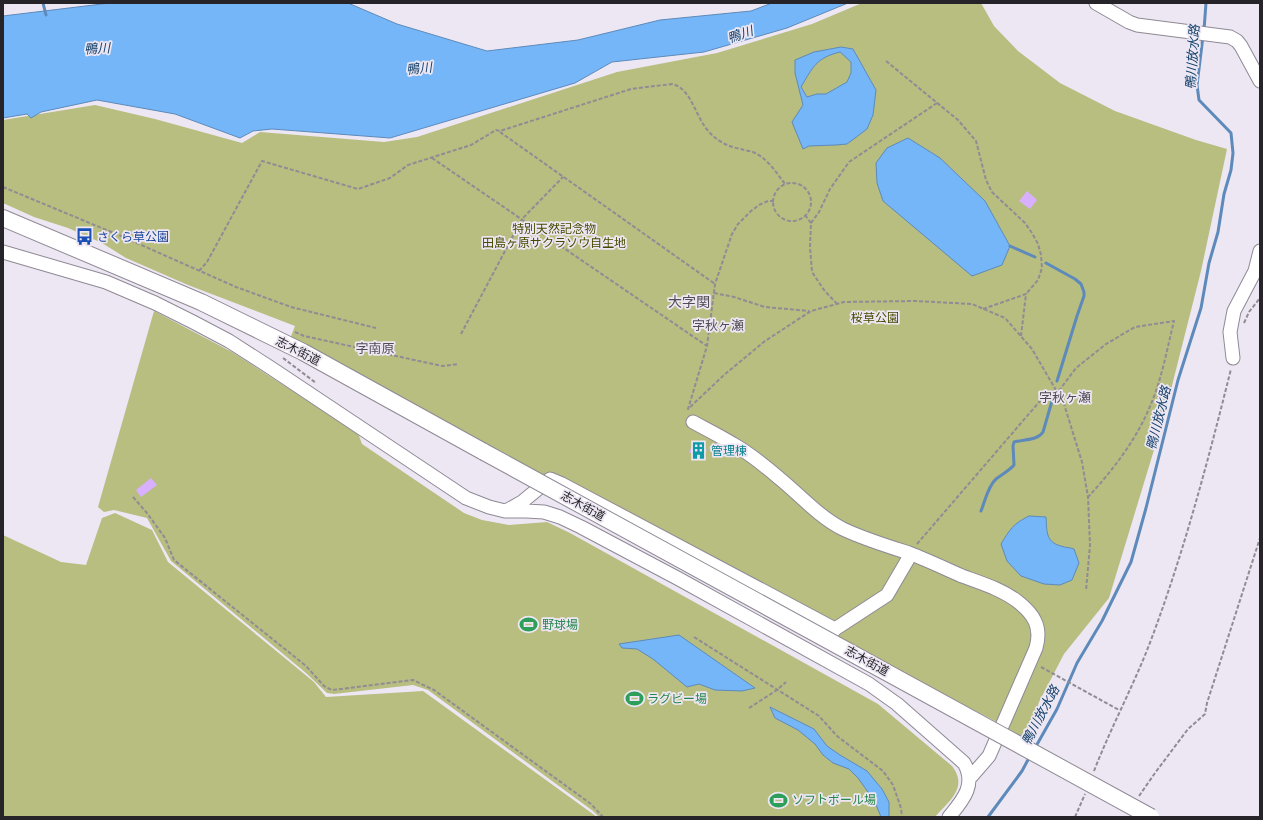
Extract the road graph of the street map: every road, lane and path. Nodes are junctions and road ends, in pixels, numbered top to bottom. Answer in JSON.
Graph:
{"nodes":[{"id":1,"x":1096,"y":3,"type":"edge"},
{"id":2,"x":886,"y":61,"type":"dead end"},
{"id":3,"x":1260,"y":81,"type":"edge"},
{"id":4,"x":938,"y":103,"type":"junction"},
{"id":5,"x":500,"y":131,"type":"junction"},
{"id":6,"x":431,"y":158,"type":"junction"},
{"id":7,"x":563,"y":177,"type":"junction"},
{"id":8,"x":785,"y":184,"type":"junction"},
{"id":9,"x":3,"y":188,"type":"edge"},
{"id":10,"x":774,"y":201,"type":"junction"},
{"id":11,"x":805,"y":215,"type":"junction"},
{"id":12,"x":3,"y":218,"type":"edge"},
{"id":13,"x":522,"y":219,"type":"junction"},
{"id":14,"x":811,"y":223,"type":"junction"},
{"id":15,"x":1260,"y":251,"type":"edge"},
{"id":16,"x":3,"y":252,"type":"edge"},
{"id":17,"x":199,"y":271,"type":"junction"},
{"id":18,"x":715,"y":284,"type":"junction"},
{"id":19,"x":714,"y":293,"type":"junction"},
{"id":20,"x":1026,"y":294,"type":"junction"},
{"id":21,"x":1260,"y":298,"type":"edge"},
{"id":22,"x":837,"y":304,"type":"junction"},
{"id":23,"x":982,"y":309,"type":"junction"},
{"id":24,"x":810,"y":311,"type":"junction"},
{"id":25,"x":1243,"y":326,"type":"dead end"},
{"id":26,"x":376,"y":328,"type":"dead end"},
{"id":27,"x":290,"y":330,"type":"dead end"},
{"id":28,"x":461,"y":334,"type":"dead end"},
{"id":29,"x":1021,"y":336,"type":"junction"},
{"id":30,"x":707,"y":346,"type":"junction"},
{"id":31,"x":1233,"y":358,"type":"joint"},
{"id":32,"x":458,"y":364,"type":"dead end"},
{"id":33,"x":1058,"y":392,"type":"junction"},
{"id":34,"x":693,"y":422,"type":"dead end"},
{"id":35,"x":133,"y":497,"type":"dead end"},
{"id":36,"x":1088,"y":497,"type":"junction"},
{"id":37,"x":505,"y":511,"type":"junction"},
{"id":38,"x":1260,"y":538,"type":"edge"},
{"id":39,"x":911,"y":554,"type":"junction"},
{"id":40,"x":1086,"y":591,"type":"dead end"},
{"id":41,"x":835,"y":629,"type":"junction"},
{"id":42,"x":694,"y":636,"type":"dead end"},
{"id":43,"x":818,"y":655,"type":"junction"},
{"id":44,"x":1031,"y":662,"type":"junction"},
{"id":45,"x":786,"y":682,"type":"dead end"},
{"id":46,"x":777,"y":690,"type":"junction"},
{"id":47,"x":749,"y":708,"type":"dead end"},
{"id":48,"x":1120,"y":710,"type":"junction"},
{"id":49,"x":1092,"y":776,"type":"dead end"},
{"id":50,"x":970,"y":779,"type":"junction"},
{"id":51,"x":1086,"y":790,"type":"dead end"},
{"id":52,"x":1138,"y":798,"type":"dead end"},
{"id":53,"x":603,"y":817,"type":"edge"},
{"id":54,"x":902,"y":817,"type":"edge"},
{"id":55,"x":948,"y":817,"type":"edge"},
{"id":56,"x":1075,"y":817,"type":"edge"},
{"id":57,"x":1151,"y":817,"type":"edge"}],
"edges":[{"from":1,"to":3,"type":"street"},
{"from":2,"to":4,"type":"path"},
{"from":4,"to":14,"type":"path"},
{"from":4,"to":20,"type":"path"},
{"from":5,"to":6,"type":"path"},
{"from":5,"to":7,"type":"path"},
{"from":5,"to":8,"type":"path"},
{"from":6,"to":13,"type":"path"},
{"from":6,"to":17,"type":"path"},
{"from":7,"to":13,"type":"path"},
{"from":7,"to":18,"type":"path"},
{"from":8,"to":10,"type":"path"},
{"from":8,"to":11,"type":"path"},
{"from":9,"to":17,"type":"path"},
{"from":10,"to":11,"type":"path"},
{"from":10,"to":18,"type":"path"},
{"from":11,"to":14,"type":"path"},
{"from":12,"to":57,"type":"main road","name":"志木街道","bridge":true},
{"from":13,"to":28,"type":"path"},
{"from":13,"to":30,"type":"path"},
{"from":14,"to":22,"type":"path"},
{"from":15,"to":31,"type":"street"},
{"from":16,"to":37,"type":"street"},
{"from":17,"to":26,"type":"path"},
{"from":18,"to":19,"type":"path"},
{"from":19,"to":24,"type":"path"},
{"from":19,"to":30,"type":"path"},
{"from":20,"to":23,"type":"path"},
{"from":20,"to":29,"type":"path"},
{"from":21,"to":25,"type":"path"},
{"from":22,"to":23,"type":"path"},
{"from":22,"to":24,"type":"path"},
{"from":23,"to":29,"type":"path"},
{"from":24,"to":30,"type":"path"},
{"from":27,"to":32,"type":"path"},
{"from":29,"to":33,"type":"path"},
{"from":31,"to":48,"type":"path"},
{"from":33,"to":36,"type":"path"},
{"from":33,"to":36,"type":"path"},
{"from":33,"to":39,"type":"path"},
{"from":34,"to":39,"type":"street"},
{"from":35,"to":53,"type":"path"},
{"from":36,"to":40,"type":"path"},
{"from":37,"to":41,"type":"street"},
{"from":37,"to":43,"type":"street"},
{"from":38,"to":52,"type":"path"},
{"from":39,"to":41,"type":"street"},
{"from":39,"to":44,"type":"street"},
{"from":41,"to":43,"type":"street"},
{"from":42,"to":46,"type":"path"},
{"from":43,"to":50,"type":"street"},
{"from":44,"to":48,"type":"path"},
{"from":44,"to":50,"type":"street"},
{"from":45,"to":46,"type":"path"},
{"from":46,"to":47,"type":"path"},
{"from":46,"to":54,"type":"path"},
{"from":48,"to":49,"type":"path"},
{"from":50,"to":55,"type":"street"},
{"from":51,"to":56,"type":"path"}]}
